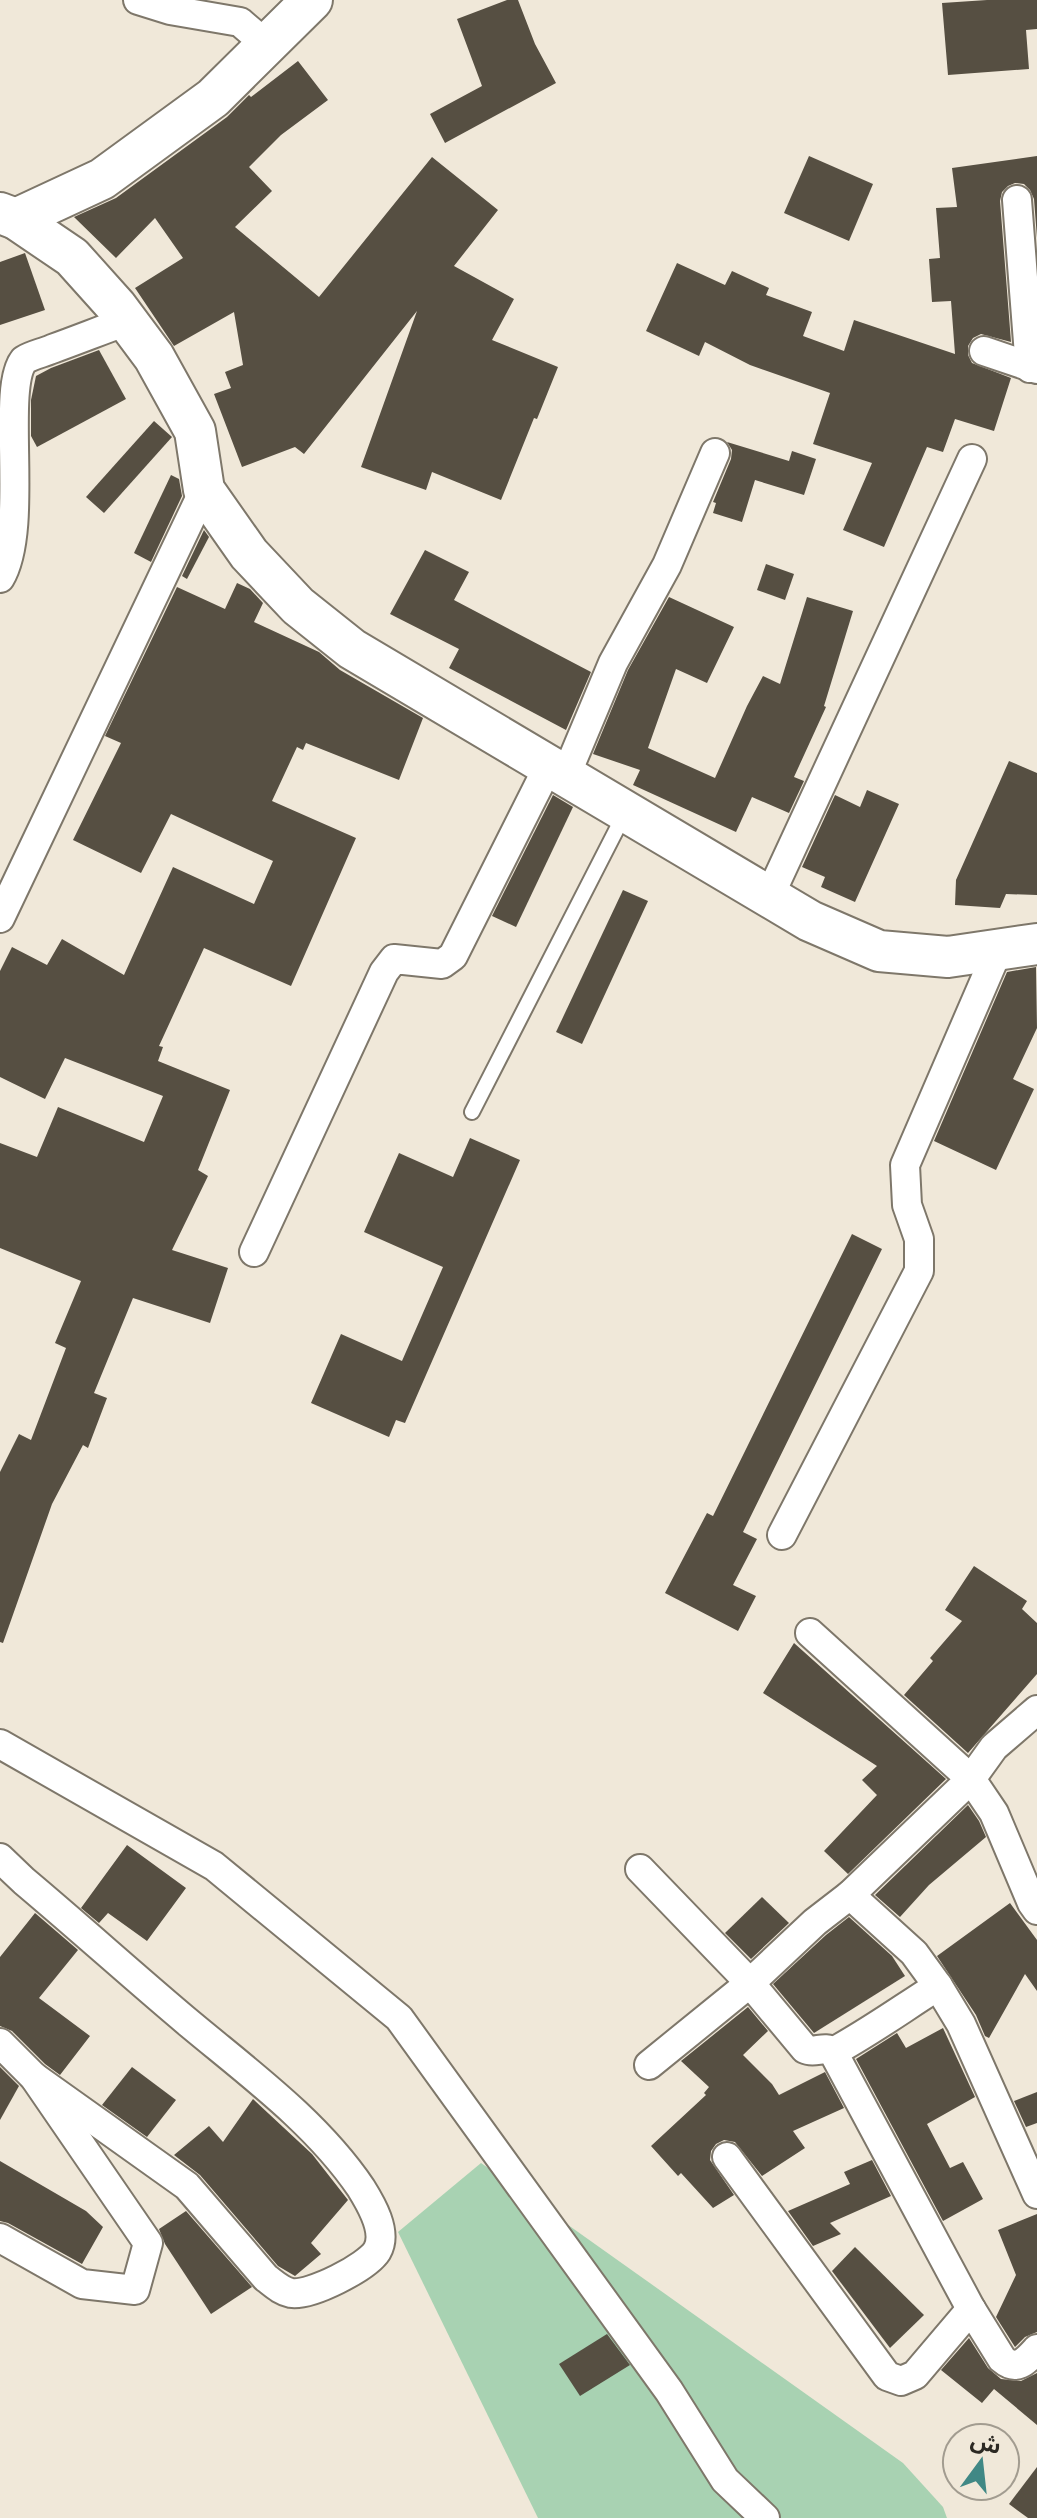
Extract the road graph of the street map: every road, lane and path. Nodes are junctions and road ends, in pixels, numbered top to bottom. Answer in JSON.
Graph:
{"nodes":[{"id":1,"x":138,"y":0,"type":"edge"},
{"id":2,"x":312,"y":0,"type":"edge"},
{"id":3,"x":268,"y":46,"type":"junction"},
{"id":4,"x":1017,"y":200,"type":"dead end"},
{"id":5,"x":8,"y":216,"type":"edge"},
{"id":6,"x":127,"y":321,"type":"junction"},
{"id":7,"x":984,"y":351,"type":"dead end"},
{"id":8,"x":1034,"y":369,"type":"edge"},
{"id":9,"x":715,"y":453,"type":"dead end"},
{"id":10,"x":972,"y":459,"type":"dead end"},
{"id":11,"x":204,"y":490,"type":"junction"},
{"id":12,"x":0,"y":578,"type":"edge"},
{"id":13,"x":558,"y":770,"type":"junction"},
{"id":14,"x":626,"y":811,"type":"junction"},
{"id":15,"x":769,"y":897,"type":"junction"},
{"id":16,"x":0,"y":918,"type":"edge"},
{"id":17,"x":1037,"y":944,"type":"edge"},
{"id":18,"x":998,"y":950,"type":"junction"},
{"id":19,"x":472,"y":1112,"type":"dead end"},
{"id":20,"x":254,"y":1252,"type":"dead end"},
{"id":21,"x":782,"y":1535,"type":"dead end"},
{"id":22,"x":810,"y":1633,"type":"dead end"},
{"id":23,"x":1035,"y":1715,"type":"edge"},
{"id":24,"x":0,"y":1744,"type":"edge"},
{"id":25,"x":971,"y":1779,"type":"junction"},
{"id":26,"x":0,"y":1858,"type":"edge"},
{"id":27,"x":640,"y":1869,"type":"dead end"},
{"id":28,"x":850,"y":1895,"type":"junction"},
{"id":29,"x":1037,"y":1910,"type":"edge"},
{"id":30,"x":750,"y":1983,"type":"junction"},
{"id":31,"x":938,"y":1986,"type":"junction"},
{"id":32,"x":0,"y":2043,"type":"edge"},
{"id":33,"x":833,"y":2052,"type":"junction"},
{"id":34,"x":649,"y":2065,"type":"dead end"},
{"id":35,"x":34,"y":2077,"type":"junction"},
{"id":36,"x":727,"y":2157,"type":"dead end"},
{"id":37,"x":1037,"y":2194,"type":"edge"},
{"id":38,"x":0,"y":2238,"type":"edge"},
{"id":39,"x":971,"y":2309,"type":"junction"},
{"id":40,"x":1037,"y":2349,"type":"edge"},
{"id":41,"x":765,"y":2518,"type":"edge"}],
"edges":[{"from":1,"to":3,"type":"street"},
{"from":2,"to":3,"type":"street"},
{"from":3,"to":5,"type":"street"},
{"from":4,"to":8,"type":"street"},
{"from":5,"to":6,"type":"street"},
{"from":6,"to":11,"type":"street"},
{"from":6,"to":12,"type":"street"},
{"from":7,"to":8,"type":"street"},
{"from":9,"to":13,"type":"street"},
{"from":10,"to":15,"type":"street"},
{"from":11,"to":13,"type":"street"},
{"from":11,"to":16,"type":"street"},
{"from":13,"to":14,"type":"street"},
{"from":13,"to":20,"type":"street"},
{"from":14,"to":15,"type":"street"},
{"from":14,"to":19,"type":"lane"},
{"from":15,"to":18,"type":"street"},
{"from":17,"to":18,"type":"street"},
{"from":18,"to":21,"type":"street"},
{"from":22,"to":25,"type":"street"},
{"from":23,"to":25,"type":"street"},
{"from":24,"to":41,"type":"street"},
{"from":25,"to":28,"type":"street"},
{"from":25,"to":29,"type":"street"},
{"from":26,"to":35,"type":"street"},
{"from":27,"to":30,"type":"street"},
{"from":28,"to":30,"type":"street"},
{"from":28,"to":31,"type":"street"},
{"from":30,"to":33,"type":"street"},
{"from":30,"to":34,"type":"street"},
{"from":31,"to":33,"type":"street"},
{"from":31,"to":37,"type":"street"},
{"from":32,"to":35,"type":"street"},
{"from":33,"to":39,"type":"street"},
{"from":35,"to":38,"type":"street"},
{"from":36,"to":39,"type":"street"},
{"from":39,"to":40,"type":"street"}]}
